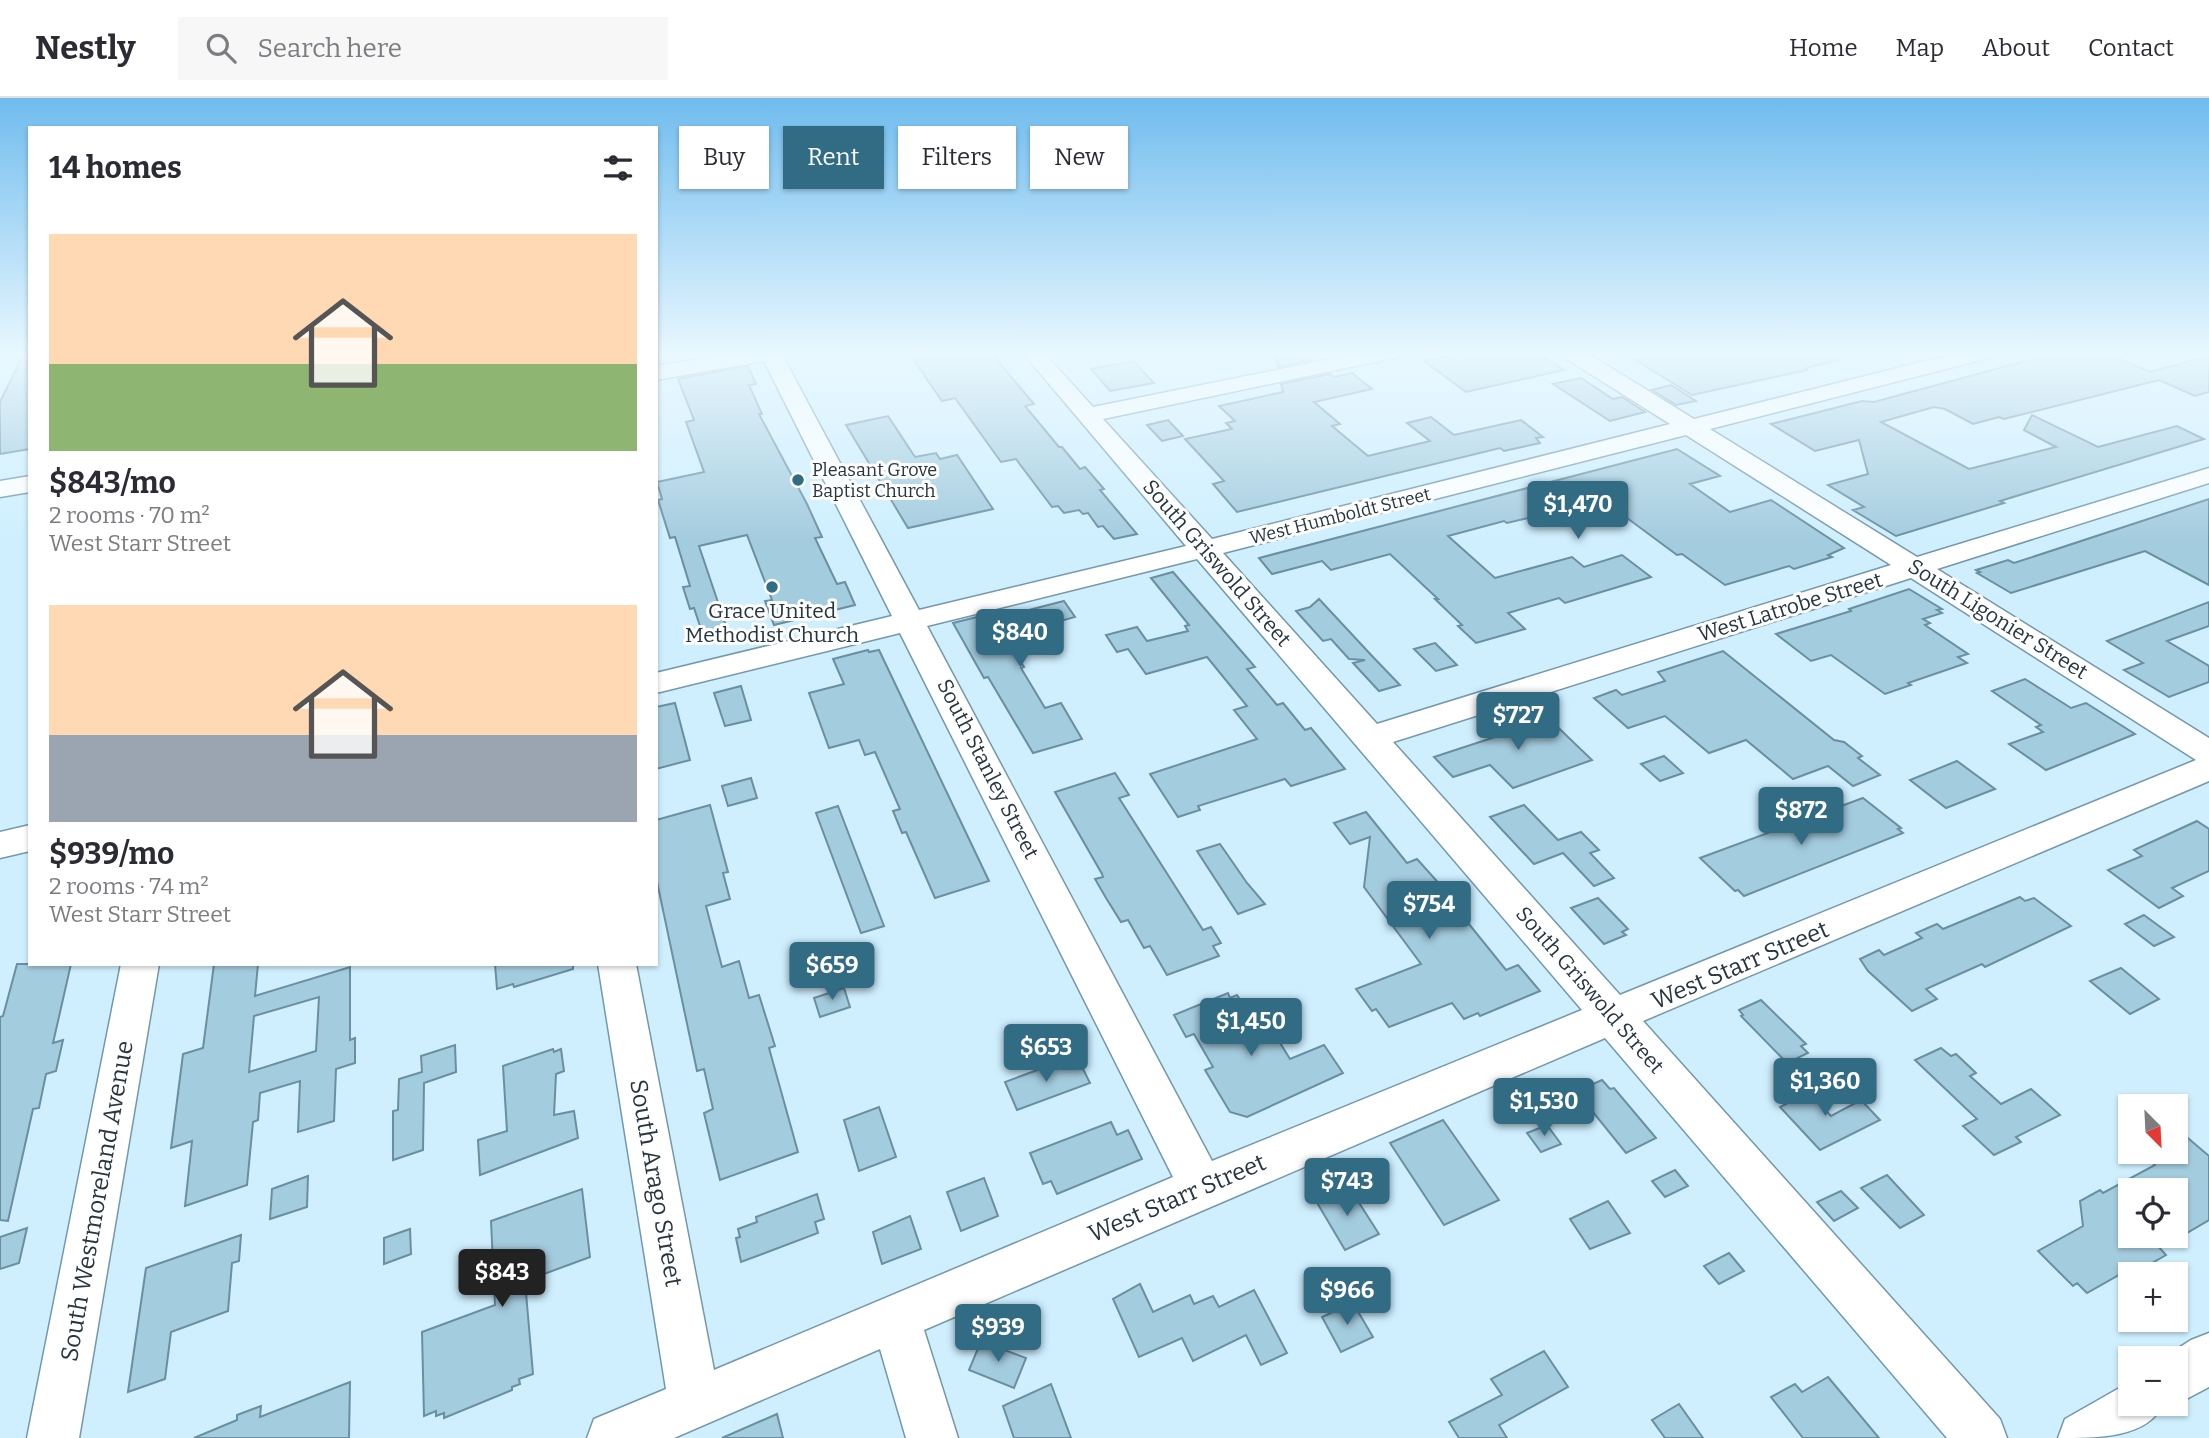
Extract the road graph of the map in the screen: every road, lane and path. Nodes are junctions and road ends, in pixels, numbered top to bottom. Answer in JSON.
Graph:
{"nodes":[{"id":1,"x":1088,"y":415,"type":"edge"},
{"id":2,"x":804,"y":416,"type":"edge"},
{"id":3,"x":1671,"y":416,"type":"edge"},
{"id":4,"x":1738,"y":416,"type":"edge"},
{"id":5,"x":1690,"y":428,"type":"junction"},
{"id":6,"x":2209,"y":475,"type":"edge"},
{"id":7,"x":28,"y":484,"type":"edge"},
{"id":8,"x":0,"y":489,"type":"edge"},
{"id":9,"x":1206,"y":549,"type":"junction"},
{"id":10,"x":1916,"y":567,"type":"junction"},
{"id":11,"x":911,"y":621,"type":"junction"},
{"id":12,"x":658,"y":683,"type":"edge"},
{"id":13,"x":1370,"y":738,"type":"junction"},
{"id":14,"x":2209,"y":753,"type":"edge"},
{"id":15,"x":2209,"y":768,"type":"edge"},
{"id":16,"x":28,"y":838,"type":"edge"},
{"id":17,"x":0,"y":845,"type":"edge"},
{"id":18,"x":140,"y":966,"type":"edge"},
{"id":19,"x":617,"y":966,"type":"edge"},
{"id":20,"x":1614,"y":1018,"type":"junction"},
{"id":21,"x":1202,"y":1187,"type":"junction"},
{"id":22,"x":895,"y":1317,"type":"junction"},
{"id":23,"x":2209,"y":1358,"type":"edge"},
{"id":24,"x":2188,"y":1372,"type":"edge"},
{"id":25,"x":694,"y":1402,"type":"junction"},
{"id":26,"x":2119,"y":1416,"type":"edge"},
{"id":27,"x":53,"y":1438,"type":"edge"},
{"id":28,"x":613,"y":1438,"type":"edge"},
{"id":29,"x":932,"y":1438,"type":"edge"},
{"id":30,"x":1981,"y":1438,"type":"edge"},
{"id":31,"x":2084,"y":1438,"type":"edge"}],
"edges":[{"from":1,"to":9,"type":"street","name":"South Griswold Street"},
{"from":2,"to":11,"type":"street","name":"South Stanley Street"},
{"from":3,"to":5,"type":"street","name":"South Ligonier Street"},
{"from":4,"to":5,"type":"street","name":"West Humboldt Street"},
{"from":5,"to":9,"type":"street","name":"West Humboldt Street"},
{"from":5,"to":10,"type":"street","name":"South Ligonier Street"},
{"from":6,"to":10,"type":"street","name":"West Latrobe Street"},
{"from":7,"to":8,"type":"street"},
{"from":9,"to":11,"type":"street","name":"West Humboldt Street"},
{"from":9,"to":13,"type":"street","name":"South Griswold Street"},
{"from":10,"to":13,"type":"street","name":"West Latrobe Street"},
{"from":10,"to":14,"type":"street","name":"South Ligonier Street"},
{"from":11,"to":12,"type":"street","name":"West Humboldt Street"},
{"from":11,"to":21,"type":"street","name":"South Stanley Street"},
{"from":13,"to":20,"type":"street","name":"South Griswold Street"},
{"from":15,"to":20,"type":"street","name":"West Starr Street"},
{"from":16,"to":17,"type":"street"},
{"from":18,"to":27,"type":"street","name":"South Westmoreland Avenue"},
{"from":19,"to":25,"type":"street","name":"South Arago Street"},
{"from":20,"to":21,"type":"street","name":"West Starr Street"},
{"from":20,"to":30,"type":"street","name":"South Griswold Street"},
{"from":21,"to":22,"type":"street","name":"West Starr Street"},
{"from":22,"to":25,"type":"street","name":"West Starr Street"},
{"from":22,"to":29,"type":"street"},
{"from":23,"to":24,"type":"street"},
{"from":25,"to":28,"type":"street","name":"West Starr Street"},
{"from":26,"to":31,"type":"street"}]}
